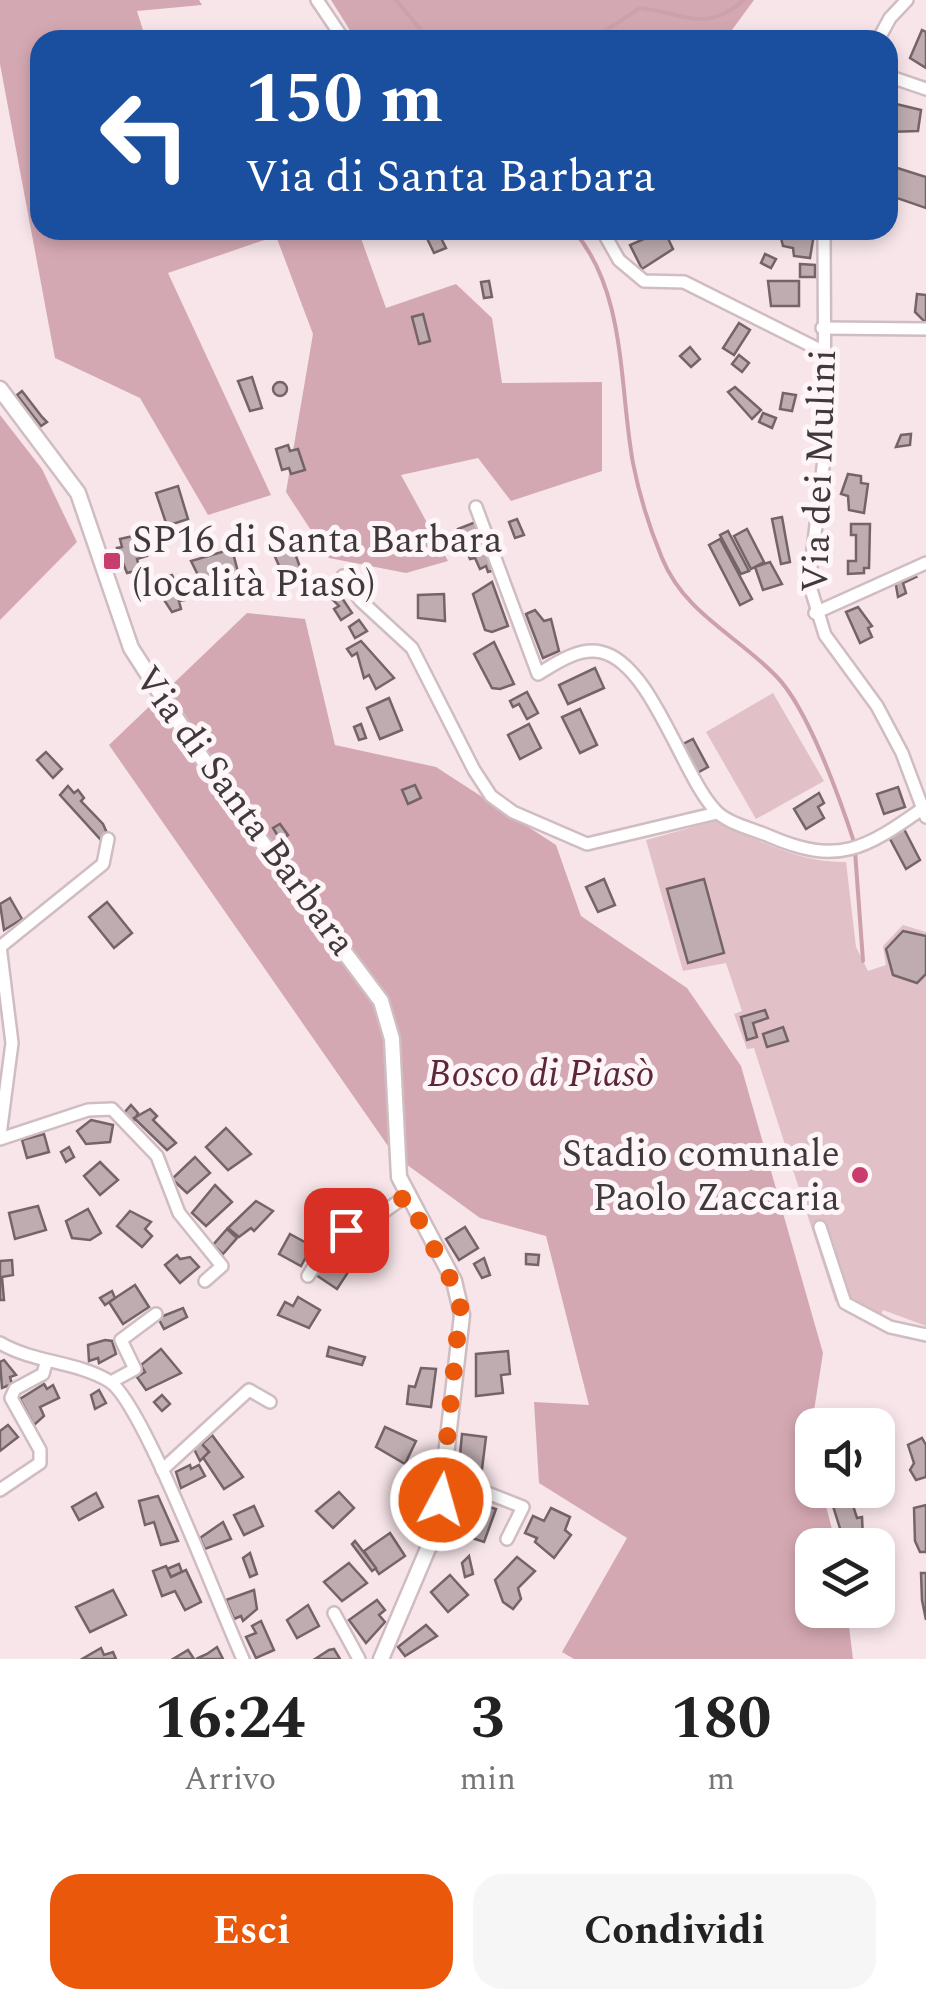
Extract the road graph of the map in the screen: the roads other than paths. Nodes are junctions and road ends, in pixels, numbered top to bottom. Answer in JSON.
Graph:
{"nodes":[{"id":1,"x":317,"y":0,"type":"edge"},
{"id":2,"x":907,"y":0,"type":"edge"},
{"id":3,"x":337,"y":30,"type":"edge"},
{"id":4,"x":883,"y":30,"type":"edge"},
{"id":5,"x":898,"y":79,"type":"edge"},
{"id":6,"x":926,"y":89,"type":"edge"},
{"id":7,"x":608,"y":240,"type":"edge"},
{"id":8,"x":824,"y":240,"type":"edge"},
{"id":9,"x":822,"y":328,"type":"junction"},
{"id":10,"x":926,"y":328,"type":"edge"},
{"id":11,"x":824,"y":352,"type":"junction"},
{"id":12,"x":0,"y":389,"type":"edge"},
{"id":13,"x":476,"y":507,"type":"dead end"},
{"id":14,"x":926,"y":562,"type":"edge"},
{"id":15,"x":343,"y":576,"type":"dead end"},
{"id":16,"x":815,"y":613,"type":"junction"},
{"id":17,"x":924,"y":813,"type":"edge"},
{"id":18,"x":717,"y":814,"type":"junction"},
{"id":19,"x":108,"y":839,"type":"dead end"},
{"id":20,"x":0,"y":947,"type":"edge"},
{"id":21,"x":0,"y":1137,"type":"edge"},
{"id":22,"x":406,"y":1196,"type":"junction"},
{"id":23,"x":820,"y":1227,"type":"dead end"},
{"id":24,"x":308,"y":1276,"type":"dead end"},
{"id":25,"x":204,"y":1280,"type":"dead end"},
{"id":26,"x":156,"y":1314,"type":"dead end"},
{"id":27,"x":926,"y":1335,"type":"edge"},
{"id":28,"x":0,"y":1342,"type":"edge"},
{"id":29,"x":46,"y":1364,"type":"junction"},
{"id":30,"x":111,"y":1382,"type":"junction"},
{"id":31,"x":270,"y":1402,"type":"dead end"},
{"id":32,"x":162,"y":1470,"type":"junction"},
{"id":33,"x":444,"y":1476,"type":"junction"},
{"id":34,"x":0,"y":1490,"type":"edge"},
{"id":35,"x":507,"y":1539,"type":"dead end"},
{"id":36,"x":334,"y":1613,"type":"dead end"},
{"id":37,"x":242,"y":1659,"type":"edge"},
{"id":38,"x":359,"y":1659,"type":"edge"},
{"id":39,"x":381,"y":1659,"type":"edge"}],
"edges":[{"from":1,"to":3,"type":"street"},
{"from":2,"to":4,"type":"street"},
{"from":5,"to":6,"type":"street"},
{"from":7,"to":11,"type":"street"},
{"from":8,"to":9,"type":"street","name":"Via dei Mulini"},
{"from":9,"to":10,"type":"street","name":"Via dei Mulini"},
{"from":9,"to":11,"type":"street","name":"Via dei Mulini"},
{"from":11,"to":16,"type":"street","name":"Via dei Mulini"},
{"from":12,"to":22,"type":"street","name":"Via di Santa Barbara"},
{"from":13,"to":18,"type":"street"},
{"from":14,"to":16,"type":"street","name":"Via dei Mulini"},
{"from":15,"to":18,"type":"street"},
{"from":16,"to":17,"type":"street","name":"Via dei Mulini"},
{"from":17,"to":18,"type":"street","name":"Via dei Mulini"},
{"from":19,"to":20,"type":"street"},
{"from":20,"to":21,"type":"street"},
{"from":21,"to":25,"type":"street"},
{"from":22,"to":24,"type":"street"},
{"from":22,"to":33,"type":"street","name":"Via di Santa Barbara"},
{"from":23,"to":27,"type":"street"},
{"from":26,"to":30,"type":"street"},
{"from":28,"to":29,"type":"street"},
{"from":29,"to":30,"type":"street"},
{"from":29,"to":34,"type":"street"},
{"from":30,"to":32,"type":"street"},
{"from":31,"to":32,"type":"street"},
{"from":32,"to":37,"type":"street"},
{"from":33,"to":35,"type":"street"},
{"from":33,"to":39,"type":"street","name":"Via di Santa Barbara"},
{"from":36,"to":38,"type":"street"}]}
